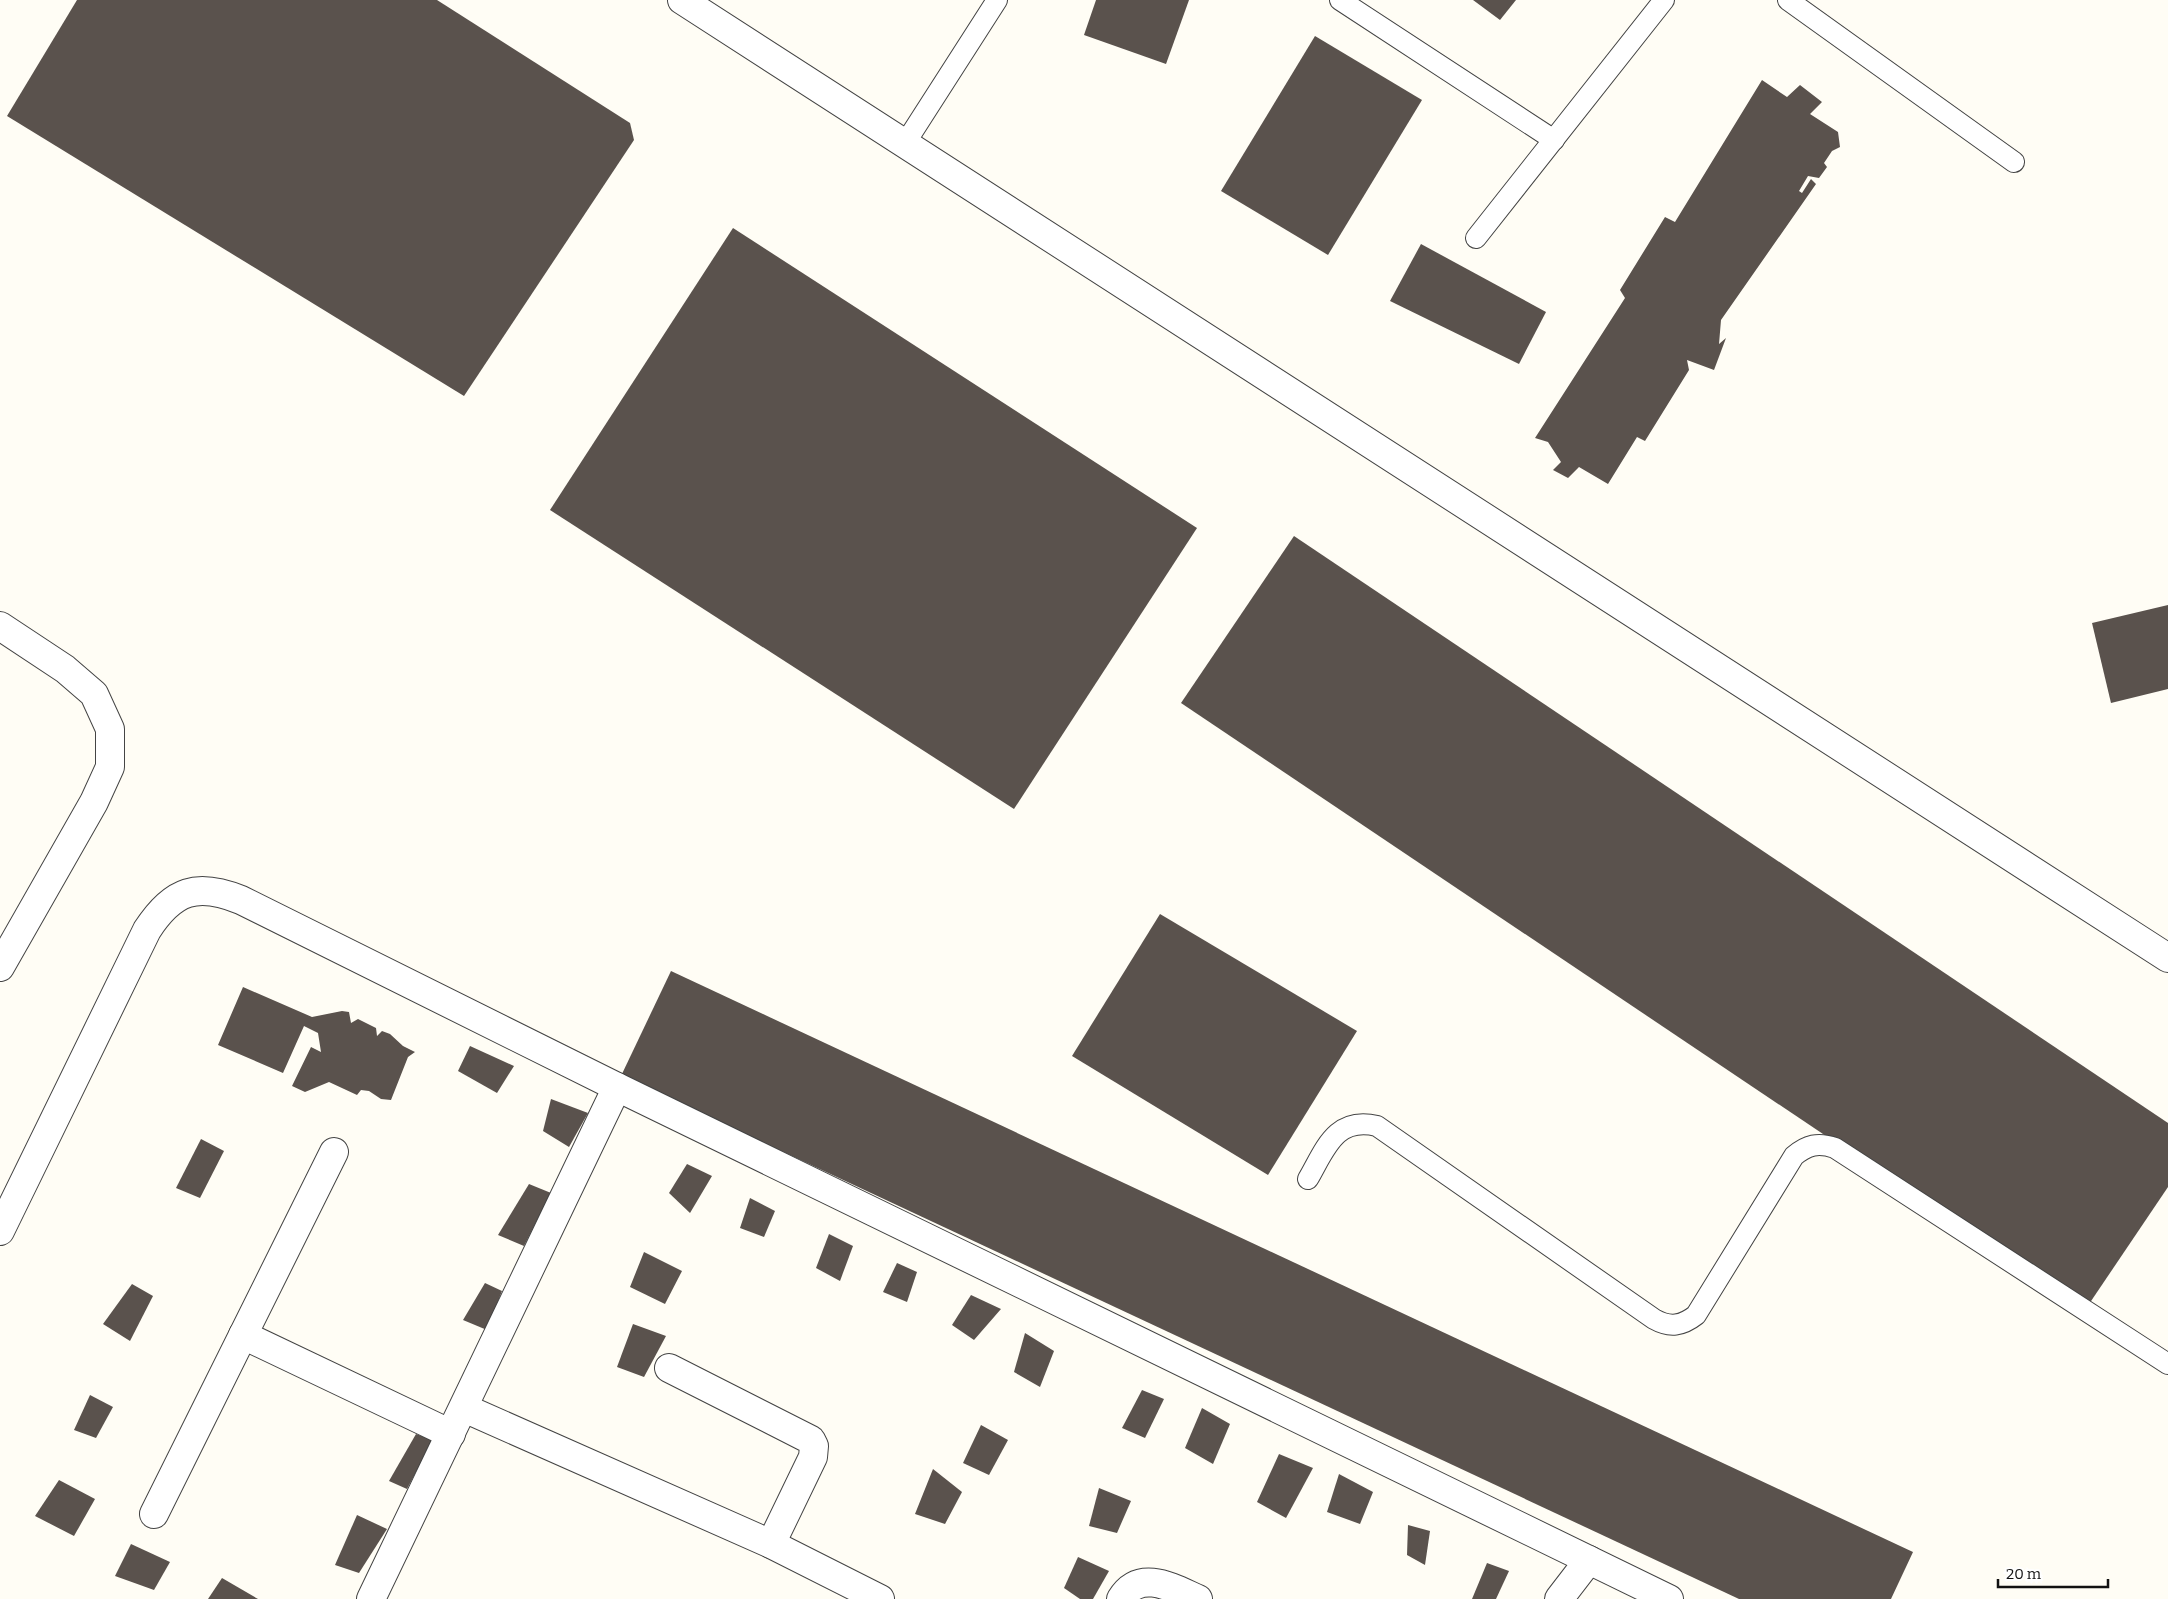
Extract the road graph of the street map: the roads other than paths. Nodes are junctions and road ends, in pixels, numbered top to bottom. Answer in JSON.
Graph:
{"nodes":[{"id":1,"x":682,"y":0,"type":"edge"},
{"id":2,"x":997,"y":0,"type":"edge"},
{"id":3,"x":1340,"y":0,"type":"edge"},
{"id":4,"x":1664,"y":0,"type":"edge"},
{"id":5,"x":1788,"y":0,"type":"edge"},
{"id":6,"x":1554,"y":140,"type":"junction"},
{"id":7,"x":904,"y":145,"type":"junction"},
{"id":8,"x":2014,"y":162,"type":"dead end"},
{"id":9,"x":1476,"y":238,"type":"dead end"},
{"id":10,"x":0,"y":626,"type":"edge"},
{"id":11,"x":2168,"y":958,"type":"edge"},
{"id":12,"x":0,"y":967,"type":"edge"},
{"id":13,"x":617,"y":1087,"type":"junction"},
{"id":14,"x":334,"y":1152,"type":"dead end"},
{"id":15,"x":1308,"y":1179,"type":"dead end"},
{"id":16,"x":0,"y":1231,"type":"edge"},
{"id":17,"x":243,"y":1335,"type":"junction"},
{"id":18,"x":2168,"y":1364,"type":"edge"},
{"id":19,"x":669,"y":1368,"type":"dead end"},
{"id":20,"x":464,"y":1408,"type":"junction"},
{"id":21,"x":452,"y":1434,"type":"junction"},
{"id":22,"x":154,"y":1514,"type":"dead end"},
{"id":23,"x":771,"y":1544,"type":"junction"},
{"id":24,"x":1588,"y":1560,"type":"junction"},
{"id":25,"x":371,"y":1599,"type":"edge"},
{"id":26,"x":880,"y":1599,"type":"edge"},
{"id":27,"x":1122,"y":1599,"type":"edge"},
{"id":28,"x":1198,"y":1599,"type":"edge"},
{"id":29,"x":1559,"y":1599,"type":"edge"},
{"id":30,"x":1669,"y":1599,"type":"edge"}],
"edges":[{"from":1,"to":7,"type":"street"},
{"from":2,"to":7,"type":"lane"},
{"from":3,"to":6,"type":"lane"},
{"from":4,"to":6,"type":"lane"},
{"from":5,"to":8,"type":"lane"},
{"from":6,"to":9,"type":"lane"},
{"from":7,"to":11,"type":"street"},
{"from":10,"to":12,"type":"street"},
{"from":13,"to":16,"type":"street"},
{"from":13,"to":20,"type":"street"},
{"from":13,"to":24,"type":"street"},
{"from":14,"to":17,"type":"street"},
{"from":15,"to":18,"type":"lane"},
{"from":17,"to":21,"type":"street"},
{"from":17,"to":22,"type":"street"},
{"from":19,"to":23,"type":"street"},
{"from":20,"to":21,"type":"street"},
{"from":20,"to":23,"type":"street"},
{"from":21,"to":25,"type":"street"},
{"from":23,"to":26,"type":"street"},
{"from":24,"to":29,"type":"street"},
{"from":24,"to":30,"type":"street"},
{"from":27,"to":28,"type":"street"}]}
